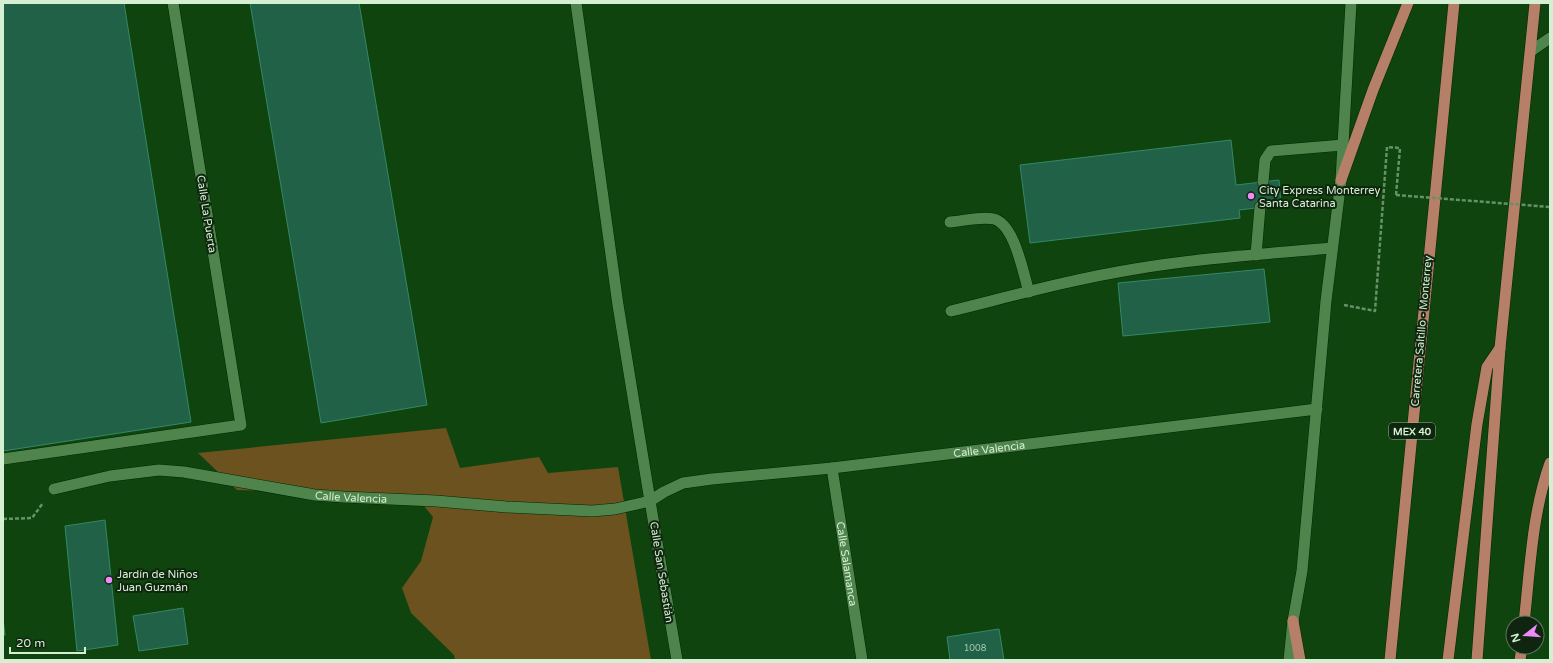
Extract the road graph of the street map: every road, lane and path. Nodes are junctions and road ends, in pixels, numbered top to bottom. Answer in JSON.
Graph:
{"nodes":[{"id":1,"x":173,"y":3,"type":"edge"},
{"id":2,"x":576,"y":3,"type":"edge"},
{"id":3,"x":1351,"y":3,"type":"edge"},
{"id":4,"x":1408,"y":3,"type":"edge"},
{"id":5,"x":1454,"y":3,"type":"edge"},
{"id":6,"x":1535,"y":3,"type":"edge"},
{"id":7,"x":1550,"y":38,"type":"edge"},
{"id":8,"x":1531,"y":51,"type":"junction"},
{"id":9,"x":1343,"y":145,"type":"junction"},
{"id":10,"x":1341,"y":180,"type":"junction"},
{"id":11,"x":1263,"y":182,"type":"dead end"},
{"id":12,"x":1260,"y":207,"type":"dead end"},
{"id":13,"x":1550,"y":207,"type":"edge"},
{"id":14,"x":950,"y":222,"type":"dead end"},
{"id":15,"x":1332,"y":248,"type":"junction"},
{"id":16,"x":1256,"y":255,"type":"junction"},
{"id":17,"x":1029,"y":292,"type":"junction"},
{"id":18,"x":1326,"y":301,"type":"junction"},
{"id":19,"x":951,"y":311,"type":"dead end"},
{"id":20,"x":1500,"y":348,"type":"junction"},
{"id":21,"x":1317,"y":409,"type":"junction"},
{"id":22,"x":3,"y":459,"type":"edge"},
{"id":23,"x":1550,"y":463,"type":"edge"},
{"id":24,"x":832,"y":468,"type":"junction"},
{"id":25,"x":54,"y":489,"type":"joint"},
{"id":26,"x":650,"y":501,"type":"junction"},
{"id":27,"x":3,"y":519,"type":"edge"},
{"id":28,"x":1525,"y":615,"type":"edge"},
{"id":29,"x":1293,"y":620,"type":"junction"},
{"id":30,"x":676,"y":660,"type":"edge"},
{"id":31,"x":862,"y":660,"type":"edge"},
{"id":32,"x":1282,"y":660,"type":"edge"},
{"id":33,"x":1289,"y":660,"type":"edge"},
{"id":34,"x":1300,"y":660,"type":"edge"},
{"id":35,"x":1390,"y":660,"type":"edge"},
{"id":36,"x":1448,"y":660,"type":"edge"},
{"id":37,"x":1477,"y":660,"type":"edge"}],
"edges":[{"from":1,"to":22,"type":"street","name":"Calle La Puerta"},
{"from":2,"to":26,"type":"street","name":"Calle San Sebastián"},
{"from":3,"to":9,"type":"street"},
{"from":4,"to":10,"type":"main road"},
{"from":5,"to":35,"type":"main road","name":"Carretera Saltillo - Monterrey","number":"MEX 40"},
{"from":6,"to":8,"type":"main road"},
{"from":7,"to":8,"type":"street"},
{"from":8,"to":20,"type":"main road"},
{"from":9,"to":10,"type":"street"},
{"from":9,"to":11,"type":"street"},
{"from":10,"to":15,"type":"street"},
{"from":12,"to":16,"type":"street"},
{"from":13,"to":18,"type":"path","bridge":true},
{"from":14,"to":17,"type":"street"},
{"from":15,"to":16,"type":"street"},
{"from":15,"to":18,"type":"street"},
{"from":16,"to":17,"type":"street"},
{"from":17,"to":19,"type":"street"},
{"from":18,"to":21,"type":"street"},
{"from":20,"to":36,"type":"main road"},
{"from":20,"to":37,"type":"main road"},
{"from":21,"to":24,"type":"street","name":"Calle Valencia"},
{"from":21,"to":29,"type":"street"},
{"from":23,"to":28,"type":"main road"},
{"from":24,"to":26,"type":"street","name":"Calle Valencia"},
{"from":24,"to":31,"type":"street","name":"Calle Salamanca"},
{"from":25,"to":26,"type":"street","name":"Calle Valencia"},
{"from":25,"to":27,"type":"path"},
{"from":26,"to":30,"type":"street","name":"Calle San Sebastián"},
{"from":29,"to":32,"type":"street"},
{"from":29,"to":33,"type":"street"},
{"from":29,"to":34,"type":"main road"}]}
